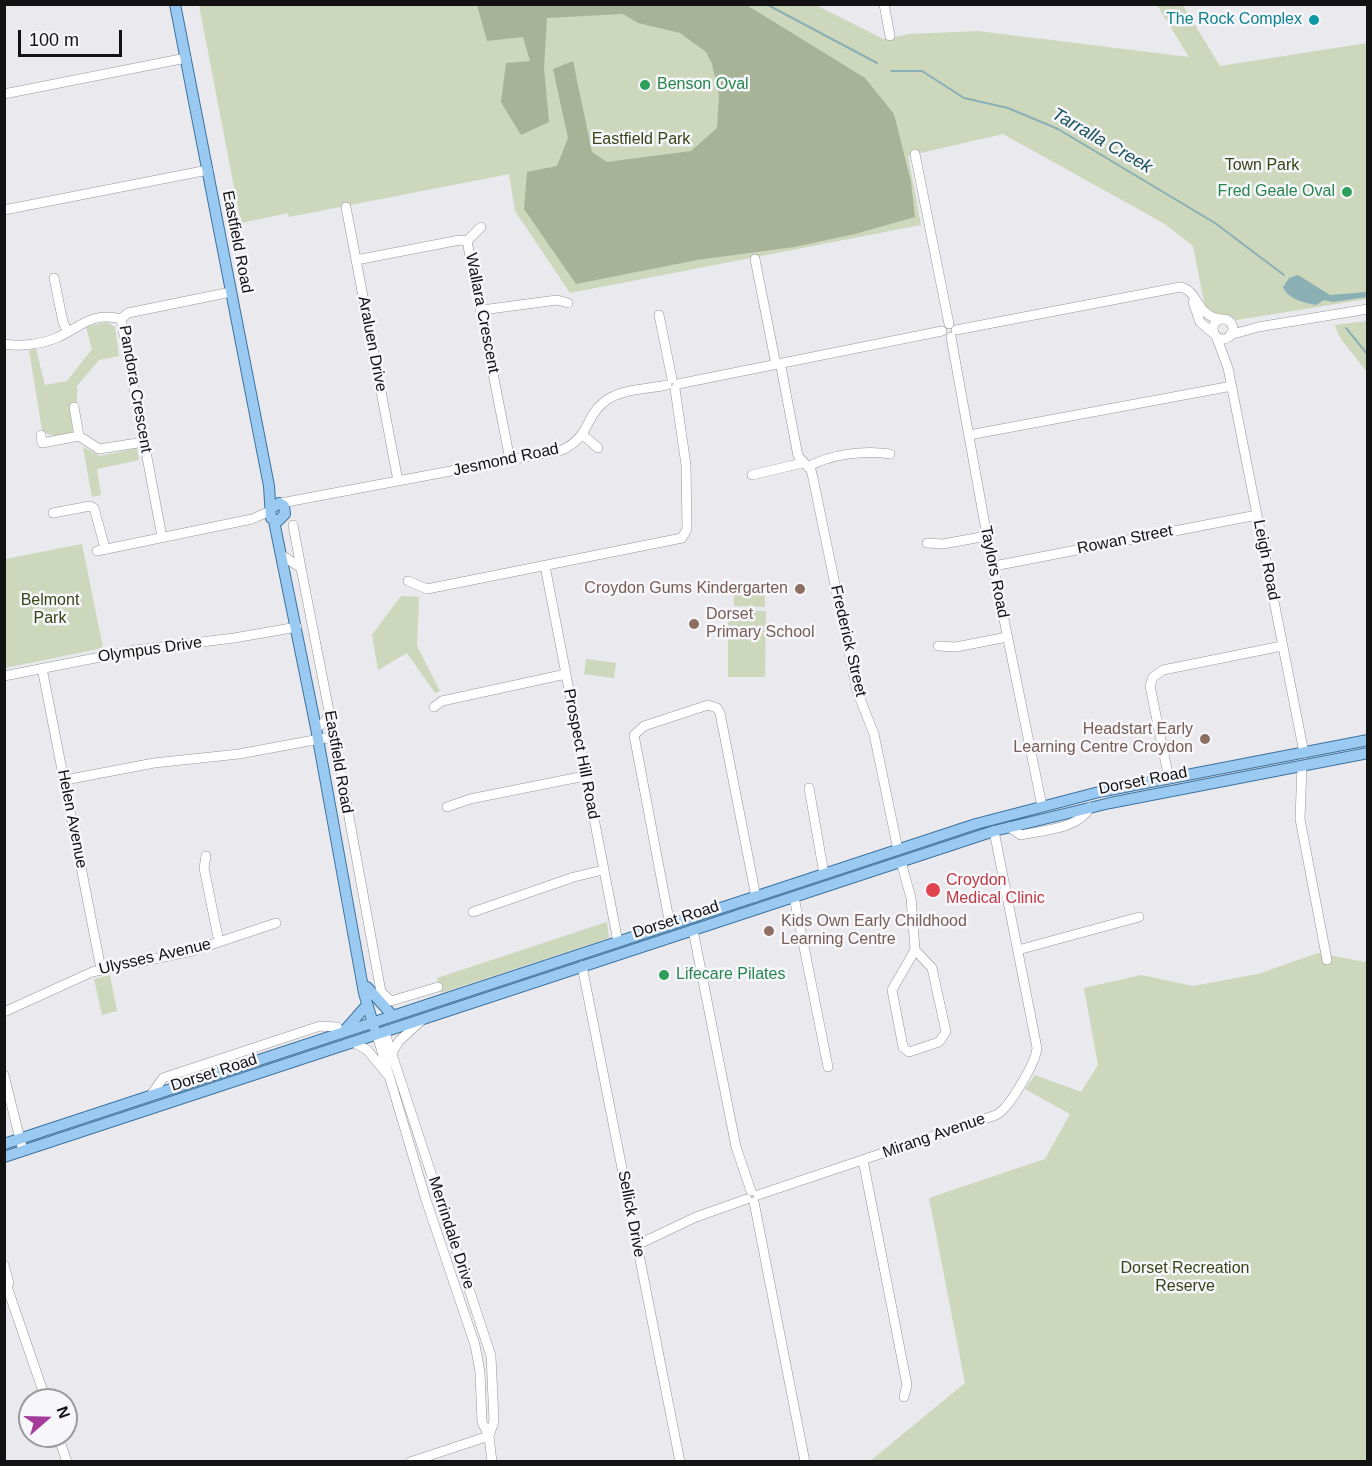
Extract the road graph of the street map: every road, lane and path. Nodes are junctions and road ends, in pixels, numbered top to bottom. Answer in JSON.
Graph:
{"nodes":[{"id":1,"x":175,"y":4,"type":"edge"},
{"id":2,"x":884,"y":4,"type":"edge"},
{"id":3,"x":890,"y":36,"type":"dead end"},
{"id":4,"x":186,"y":58,"type":"junction"},
{"id":5,"x":4,"y":93,"type":"edge"},
{"id":6,"x":915,"y":154,"type":"dead end"},
{"id":7,"x":208,"y":170,"type":"junction"},
{"id":8,"x":346,"y":207,"type":"dead end"},
{"id":9,"x":4,"y":210,"type":"edge"},
{"id":10,"x":482,"y":227,"type":"dead end"},
{"id":11,"x":467,"y":241,"type":"junction"},
{"id":12,"x":356,"y":260,"type":"junction"},
{"id":13,"x":755,"y":260,"type":"dead end"},
{"id":14,"x":54,"y":278,"type":"dead end"},
{"id":15,"x":231,"y":292,"type":"junction"},
{"id":16,"x":1192,"y":297,"type":"junction"},
{"id":17,"x":568,"y":303,"type":"dead end"},
{"id":18,"x":1368,"y":309,"type":"edge"},
{"id":19,"x":482,"y":310,"type":"junction"},
{"id":20,"x":659,"y":315,"type":"dead end"},
{"id":21,"x":121,"y":319,"type":"junction"},
{"id":22,"x":1224,"y":320,"type":"junction"},
{"id":23,"x":1258,"y":327,"type":"junction"},
{"id":24,"x":67,"y":331,"type":"junction"},
{"id":25,"x":949,"y":331,"type":"junction"},
{"id":26,"x":1215,"y":335,"type":"junction"},
{"id":27,"x":1230,"y":336,"type":"junction"},
{"id":28,"x":4,"y":345,"type":"edge"},
{"id":29,"x":778,"y":363,"type":"junction"},
{"id":30,"x":1228,"y":368,"type":"junction"},
{"id":31,"x":673,"y":384,"type":"junction"},
{"id":32,"x":1232,"y":386,"type":"junction"},
{"id":33,"x":75,"y":406,"type":"dead end"},
{"id":34,"x":40,"y":435,"type":"dead end"},
{"id":35,"x":583,"y":435,"type":"junction"},
{"id":36,"x":969,"y":435,"type":"junction"},
{"id":37,"x":79,"y":436,"type":"junction"},
{"id":38,"x":144,"y":442,"type":"junction"},
{"id":39,"x":598,"y":448,"type":"dead end"},
{"id":40,"x":890,"y":454,"type":"dead end"},
{"id":41,"x":510,"y":460,"type":"junction"},
{"id":42,"x":805,"y":465,"type":"junction"},
{"id":43,"x":752,"y":475,"type":"dead end"},
{"id":44,"x":398,"y":481,"type":"junction"},
{"id":45,"x":277,"y":512,"type":"junction"},
{"id":46,"x":53,"y":513,"type":"dead end"},
{"id":47,"x":1257,"y":515,"type":"junction"},
{"id":48,"x":293,"y":525,"type":"dead end"},
{"id":49,"x":987,"y":536,"type":"junction"},
{"id":50,"x":162,"y":537,"type":"junction"},
{"id":51,"x":927,"y":543,"type":"dead end"},
{"id":52,"x":282,"y":555,"type":"junction"},
{"id":53,"x":545,"y":566,"type":"junction"},
{"id":54,"x":994,"y":566,"type":"junction"},
{"id":55,"x":301,"y":568,"type":"junction"},
{"id":56,"x":408,"y":581,"type":"dead end"},
{"id":57,"x":297,"y":627,"type":"junction"},
{"id":58,"x":1007,"y":637,"type":"junction"},
{"id":59,"x":939,"y":646,"type":"dead end"},
{"id":60,"x":1282,"y":646,"type":"junction"},
{"id":61,"x":42,"y":668,"type":"junction"},
{"id":62,"x":566,"y":674,"type":"junction"},
{"id":63,"x":4,"y":676,"type":"edge"},
{"id":64,"x":434,"y":707,"type":"dead end"},
{"id":65,"x":317,"y":733,"type":"junction"},
{"id":66,"x":1368,"y":740,"type":"edge"},
{"id":67,"x":1304,"y":753,"type":"junction"},
{"id":68,"x":1368,"y":753,"type":"edge"},
{"id":69,"x":1302,"y":766,"type":"junction"},
{"id":70,"x":585,"y":776,"type":"junction"},
{"id":71,"x":1169,"y":779,"type":"junction"},
{"id":72,"x":65,"y":780,"type":"junction"},
{"id":73,"x":808,"y":788,"type":"dead end"},
{"id":74,"x":1042,"y":806,"type":"junction"},
{"id":75,"x":447,"y":807,"type":"dead end"},
{"id":76,"x":1090,"y":807,"type":"junction"},
{"id":77,"x":1045,"y":818,"type":"junction"},
{"id":78,"x":1009,"y":827,"type":"junction"},
{"id":79,"x":994,"y":831,"type":"junction"},
{"id":80,"x":898,"y":850,"type":"junction"},
{"id":81,"x":206,"y":856,"type":"dead end"},
{"id":82,"x":901,"y":862,"type":"junction"},
{"id":83,"x":603,"y":870,"type":"junction"},
{"id":84,"x":825,"y":874,"type":"junction"},
{"id":85,"x":756,"y":897,"type":"junction"},
{"id":86,"x":794,"y":897,"type":"junction"},
{"id":87,"x":760,"y":909,"type":"junction"},
{"id":88,"x":472,"y":912,"type":"dead end"},
{"id":89,"x":1139,"y":917,"type":"dead end"},
{"id":90,"x":276,"y":923,"type":"dead end"},
{"id":91,"x":670,"y":925,"type":"junction"},
{"id":92,"x":693,"y":930,"type":"junction"},
{"id":93,"x":219,"y":942,"type":"junction"},
{"id":94,"x":618,"y":942,"type":"junction"},
{"id":95,"x":1018,"y":950,"type":"junction"},
{"id":96,"x":915,"y":951,"type":"junction"},
{"id":97,"x":578,"y":955,"type":"junction"},
{"id":98,"x":375,"y":957,"type":"junction"},
{"id":99,"x":1328,"y":960,"type":"dead end"},
{"id":100,"x":582,"y":966,"type":"junction"},
{"id":101,"x":101,"y":969,"type":"junction"},
{"id":102,"x":361,"y":972,"type":"junction"},
{"id":103,"x":367,"y":987,"type":"junction"},
{"id":104,"x":438,"y":987,"type":"dead end"},
{"id":105,"x":367,"y":1005,"type":"junction"},
{"id":106,"x":4,"y":1012,"type":"edge"},
{"id":107,"x":392,"y":1015,"type":"junction"},
{"id":108,"x":376,"y":1021,"type":"junction"},
{"id":109,"x":421,"y":1021,"type":"junction"},
{"id":110,"x":342,"y":1033,"type":"junction"},
{"id":111,"x":381,"y":1034,"type":"junction"},
{"id":112,"x":355,"y":1042,"type":"junction"},
{"id":113,"x":392,"y":1053,"type":"junction"},
{"id":114,"x":828,"y":1067,"type":"dead end"},
{"id":115,"x":4,"y":1075,"type":"edge"},
{"id":116,"x":391,"y":1079,"type":"junction"},
{"id":117,"x":136,"y":1100,"type":"junction"},
{"id":118,"x":140,"y":1113,"type":"junction"},
{"id":119,"x":19,"y":1139,"type":"junction"},
{"id":120,"x":4,"y":1144,"type":"edge"},
{"id":121,"x":23,"y":1151,"type":"junction"},
{"id":122,"x":6,"y":1159,"type":"edge"},
{"id":123,"x":863,"y":1160,"type":"junction"},
{"id":124,"x":431,"y":1174,"type":"junction"},
{"id":125,"x":419,"y":1179,"type":"junction"},
{"id":126,"x":752,"y":1197,"type":"junction"},
{"id":127,"x":637,"y":1245,"type":"junction"},
{"id":128,"x":456,"y":1248,"type":"junction"},
{"id":129,"x":444,"y":1252,"type":"junction"},
{"id":130,"x":4,"y":1265,"type":"edge"},
{"id":131,"x":4,"y":1278,"type":"edge"},
{"id":132,"x":13,"y":1300,"type":"junction"},
{"id":133,"x":42,"y":1388,"type":"edge"},
{"id":134,"x":904,"y":1397,"type":"dead end"},
{"id":135,"x":489,"y":1436,"type":"junction"},
{"id":136,"x":410,"y":1461,"type":"edge"},
{"id":137,"x":492,"y":1461,"type":"edge"},
{"id":138,"x":680,"y":1461,"type":"edge"},
{"id":139,"x":805,"y":1461,"type":"edge"}],
"edges":[{"from":1,"to":4,"type":"main road","name":"Eastfield Road"},
{"from":2,"to":3,"type":"street"},
{"from":4,"to":5,"type":"street"},
{"from":4,"to":7,"type":"main road","name":"Eastfield Road"},
{"from":6,"to":25,"type":"street","name":"Taylors Road"},
{"from":7,"to":9,"type":"street"},
{"from":7,"to":15,"type":"main road","name":"Eastfield Road"},
{"from":8,"to":12,"type":"street","name":"Araluen Drive"},
{"from":10,"to":11,"type":"street"},
{"from":11,"to":12,"type":"street","name":"Wallara Crescent"},
{"from":11,"to":19,"type":"street","name":"Wallara Crescent"},
{"from":12,"to":44,"type":"street","name":"Araluen Drive"},
{"from":13,"to":29,"type":"street","name":"Frederick Street"},
{"from":14,"to":24,"type":"street"},
{"from":15,"to":21,"type":"street","name":"Pandora Crescent"},
{"from":15,"to":45,"type":"main road","name":"Eastfield Road"},
{"from":16,"to":22,"type":"street","name":"Jesmond Road"},
{"from":16,"to":25,"type":"street","name":"Jesmond Road"},
{"from":16,"to":26,"type":"street"},
{"from":17,"to":19,"type":"street"},
{"from":18,"to":23,"type":"street"},
{"from":19,"to":41,"type":"street","name":"Wallara Crescent"},
{"from":20,"to":31,"type":"street"},
{"from":21,"to":24,"type":"street"},
{"from":21,"to":38,"type":"street","name":"Pandora Crescent"},
{"from":22,"to":23,"type":"street","name":"Jesmond Road"},
{"from":22,"to":26,"type":"street"},
{"from":22,"to":27,"type":"street"},
{"from":23,"to":27,"type":"street"},
{"from":24,"to":28,"type":"street"},
{"from":25,"to":29,"type":"street","name":"Jesmond Road"},
{"from":25,"to":36,"type":"street","name":"Taylors Road"},
{"from":26,"to":27,"type":"street"},
{"from":26,"to":30,"type":"street","name":"Leigh Road"},
{"from":27,"to":30,"type":"street","name":"Leigh Road"},
{"from":29,"to":31,"type":"street","name":"Jesmond Road"},
{"from":29,"to":42,"type":"street","name":"Frederick Street"},
{"from":30,"to":32,"type":"street","name":"Leigh Road"},
{"from":31,"to":35,"type":"street","name":"Jesmond Road"},
{"from":31,"to":53,"type":"street"},
{"from":32,"to":36,"type":"street"},
{"from":32,"to":47,"type":"street","name":"Leigh Road"},
{"from":33,"to":37,"type":"street"},
{"from":34,"to":37,"type":"street"},
{"from":35,"to":39,"type":"street"},
{"from":35,"to":41,"type":"street","name":"Jesmond Road"},
{"from":36,"to":49,"type":"street","name":"Taylors Road"},
{"from":37,"to":38,"type":"street"},
{"from":38,"to":50,"type":"street","name":"Pandora Crescent"},
{"from":40,"to":42,"type":"street"},
{"from":41,"to":44,"type":"street","name":"Jesmond Road"},
{"from":42,"to":43,"type":"street"},
{"from":42,"to":80,"type":"street","name":"Frederick Street"},
{"from":44,"to":45,"type":"street","name":"Jesmond Road"},
{"from":45,"to":50,"type":"street","name":"Jesmond Road"},
{"from":45,"to":52,"type":"main road","name":"Eastfield Road"},
{"from":46,"to":50,"type":"street","name":"Jesmond Road"},
{"from":47,"to":54,"type":"street","name":"Rowan Street"},
{"from":47,"to":60,"type":"street","name":"Leigh Road"},
{"from":48,"to":55,"type":"street"},
{"from":49,"to":51,"type":"street"},
{"from":49,"to":54,"type":"street","name":"Taylors Road"},
{"from":52,"to":55,"type":"street"},
{"from":52,"to":57,"type":"main road","name":"Eastfield Road"},
{"from":53,"to":56,"type":"street"},
{"from":53,"to":62,"type":"street","name":"Prospect Hill Road"},
{"from":54,"to":58,"type":"street","name":"Taylors Road"},
{"from":55,"to":65,"type":"street"},
{"from":57,"to":61,"type":"street","name":"Olympus Drive"},
{"from":57,"to":65,"type":"main road","name":"Eastfield Road"},
{"from":58,"to":59,"type":"street"},
{"from":58,"to":74,"type":"street","name":"Taylors Road"},
{"from":60,"to":67,"type":"street","name":"Leigh Road"},
{"from":60,"to":71,"type":"street"},
{"from":61,"to":63,"type":"street","name":"Olympus Drive"},
{"from":61,"to":72,"type":"street","name":"Helen Avenue"},
{"from":62,"to":64,"type":"street"},
{"from":62,"to":70,"type":"street","name":"Prospect Hill Road"},
{"from":65,"to":72,"type":"street"},
{"from":65,"to":98,"type":"street"},
{"from":65,"to":102,"type":"main road","name":"Eastfield Road"},
{"from":66,"to":67,"type":"main road","name":"Dorset Road"},
{"from":67,"to":69,"type":"main road"},
{"from":67,"to":71,"type":"main road","name":"Dorset Road"},
{"from":68,"to":69,"type":"main road","name":"Dorset Road"},
{"from":69,"to":76,"type":"main road","name":"Dorset Road"},
{"from":69,"to":99,"type":"street"},
{"from":70,"to":75,"type":"street"},
{"from":70,"to":83,"type":"street","name":"Prospect Hill Road"},
{"from":71,"to":74,"type":"main road","name":"Dorset Road"},
{"from":72,"to":101,"type":"street","name":"Helen Avenue"},
{"from":73,"to":84,"type":"street"},
{"from":74,"to":77,"type":"main road"},
{"from":74,"to":80,"type":"main road","name":"Dorset Road"},
{"from":76,"to":77,"type":"main road","name":"Dorset Road"},
{"from":76,"to":78,"type":"street"},
{"from":77,"to":78,"type":"main road","name":"Dorset Road"},
{"from":78,"to":79,"type":"main road","name":"Dorset Road"},
{"from":79,"to":82,"type":"main road","name":"Dorset Road"},
{"from":79,"to":95,"type":"street","name":"Mirang Avenue"},
{"from":80,"to":82,"type":"main road"},
{"from":80,"to":84,"type":"main road","name":"Dorset Road"},
{"from":81,"to":93,"type":"street"},
{"from":82,"to":86,"type":"main road","name":"Dorset Road"},
{"from":82,"to":96,"type":"street"},
{"from":83,"to":88,"type":"street"},
{"from":83,"to":94,"type":"street","name":"Prospect Hill Road"},
{"from":84,"to":85,"type":"main road","name":"Dorset Road"},
{"from":85,"to":87,"type":"main road"},
{"from":85,"to":91,"type":"main road","name":"Dorset Road"},
{"from":85,"to":91,"type":"street"},
{"from":86,"to":87,"type":"main road","name":"Dorset Road"},
{"from":86,"to":114,"type":"street"},
{"from":87,"to":92,"type":"main road","name":"Dorset Road"},
{"from":89,"to":95,"type":"street"},
{"from":90,"to":93,"type":"street","name":"Ulysses Avenue"},
{"from":91,"to":94,"type":"main road","name":"Dorset Road"},
{"from":92,"to":100,"type":"main road","name":"Dorset Road"},
{"from":92,"to":126,"type":"street"},
{"from":93,"to":101,"type":"street","name":"Ulysses Avenue"},
{"from":94,"to":97,"type":"main road","name":"Dorset Road"},
{"from":95,"to":123,"type":"street","name":"Mirang Avenue"},
{"from":96,"to":96,"type":"street"},
{"from":97,"to":100,"type":"main road"},
{"from":97,"to":107,"type":"main road","name":"Dorset Road"},
{"from":98,"to":102,"type":"street"},
{"from":98,"to":104,"type":"street"},
{"from":100,"to":109,"type":"main road","name":"Dorset Road"},
{"from":100,"to":127,"type":"street","name":"Sellick Drive"},
{"from":101,"to":106,"type":"street","name":"Ulysses Avenue"},
{"from":102,"to":103,"type":"main road","name":"Eastfield Road"},
{"from":102,"to":105,"type":"main road","name":"Eastfield Road"},
{"from":103,"to":107,"type":"main road"},
{"from":103,"to":108,"type":"main road","name":"Eastfield Road"},
{"from":105,"to":108,"type":"main road","name":"Eastfield Road"},
{"from":105,"to":110,"type":"main road"},
{"from":107,"to":108,"type":"main road","name":"Dorset Road"},
{"from":108,"to":110,"type":"main road","name":"Dorset Road"},
{"from":108,"to":111,"type":"main road","name":"Eastfield Road"},
{"from":109,"to":111,"type":"main road","name":"Dorset Road"},
{"from":109,"to":113,"type":"street"},
{"from":110,"to":117,"type":"main road","name":"Dorset Road"},
{"from":111,"to":112,"type":"main road","name":"Dorset Road"},
{"from":111,"to":113,"type":"street","name":"Merrindale Drive"},
{"from":111,"to":116,"type":"street","name":"Merrindale Drive"},
{"from":112,"to":116,"type":"street"},
{"from":112,"to":118,"type":"main road","name":"Dorset Road"},
{"from":113,"to":124,"type":"street","name":"Merrindale Drive"},
{"from":115,"to":119,"type":"street"},
{"from":116,"to":125,"type":"street","name":"Merrindale Drive"},
{"from":117,"to":118,"type":"main road"},
{"from":117,"to":119,"type":"main road","name":"Dorset Road"},
{"from":118,"to":121,"type":"main road","name":"Dorset Road"},
{"from":119,"to":120,"type":"main road","name":"Dorset Road"},
{"from":119,"to":121,"type":"street"},
{"from":121,"to":122,"type":"main road","name":"Dorset Road"},
{"from":123,"to":126,"type":"street","name":"Mirang Avenue"},
{"from":123,"to":134,"type":"street"},
{"from":124,"to":125,"type":"street"},
{"from":124,"to":128,"type":"street","name":"Merrindale Drive"},
{"from":125,"to":129,"type":"street","name":"Merrindale Drive"},
{"from":126,"to":127,"type":"street","name":"Mirang Avenue"},
{"from":126,"to":139,"type":"street"},
{"from":127,"to":138,"type":"street","name":"Sellick Drive"},
{"from":128,"to":129,"type":"street"},
{"from":128,"to":135,"type":"street","name":"Merrindale Drive"},
{"from":129,"to":135,"type":"street","name":"Merrindale Drive"},
{"from":130,"to":132,"type":"street"},
{"from":131,"to":132,"type":"street"},
{"from":132,"to":133,"type":"street"},
{"from":135,"to":136,"type":"street"},
{"from":135,"to":137,"type":"street","name":"Merrindale Drive"}]}
